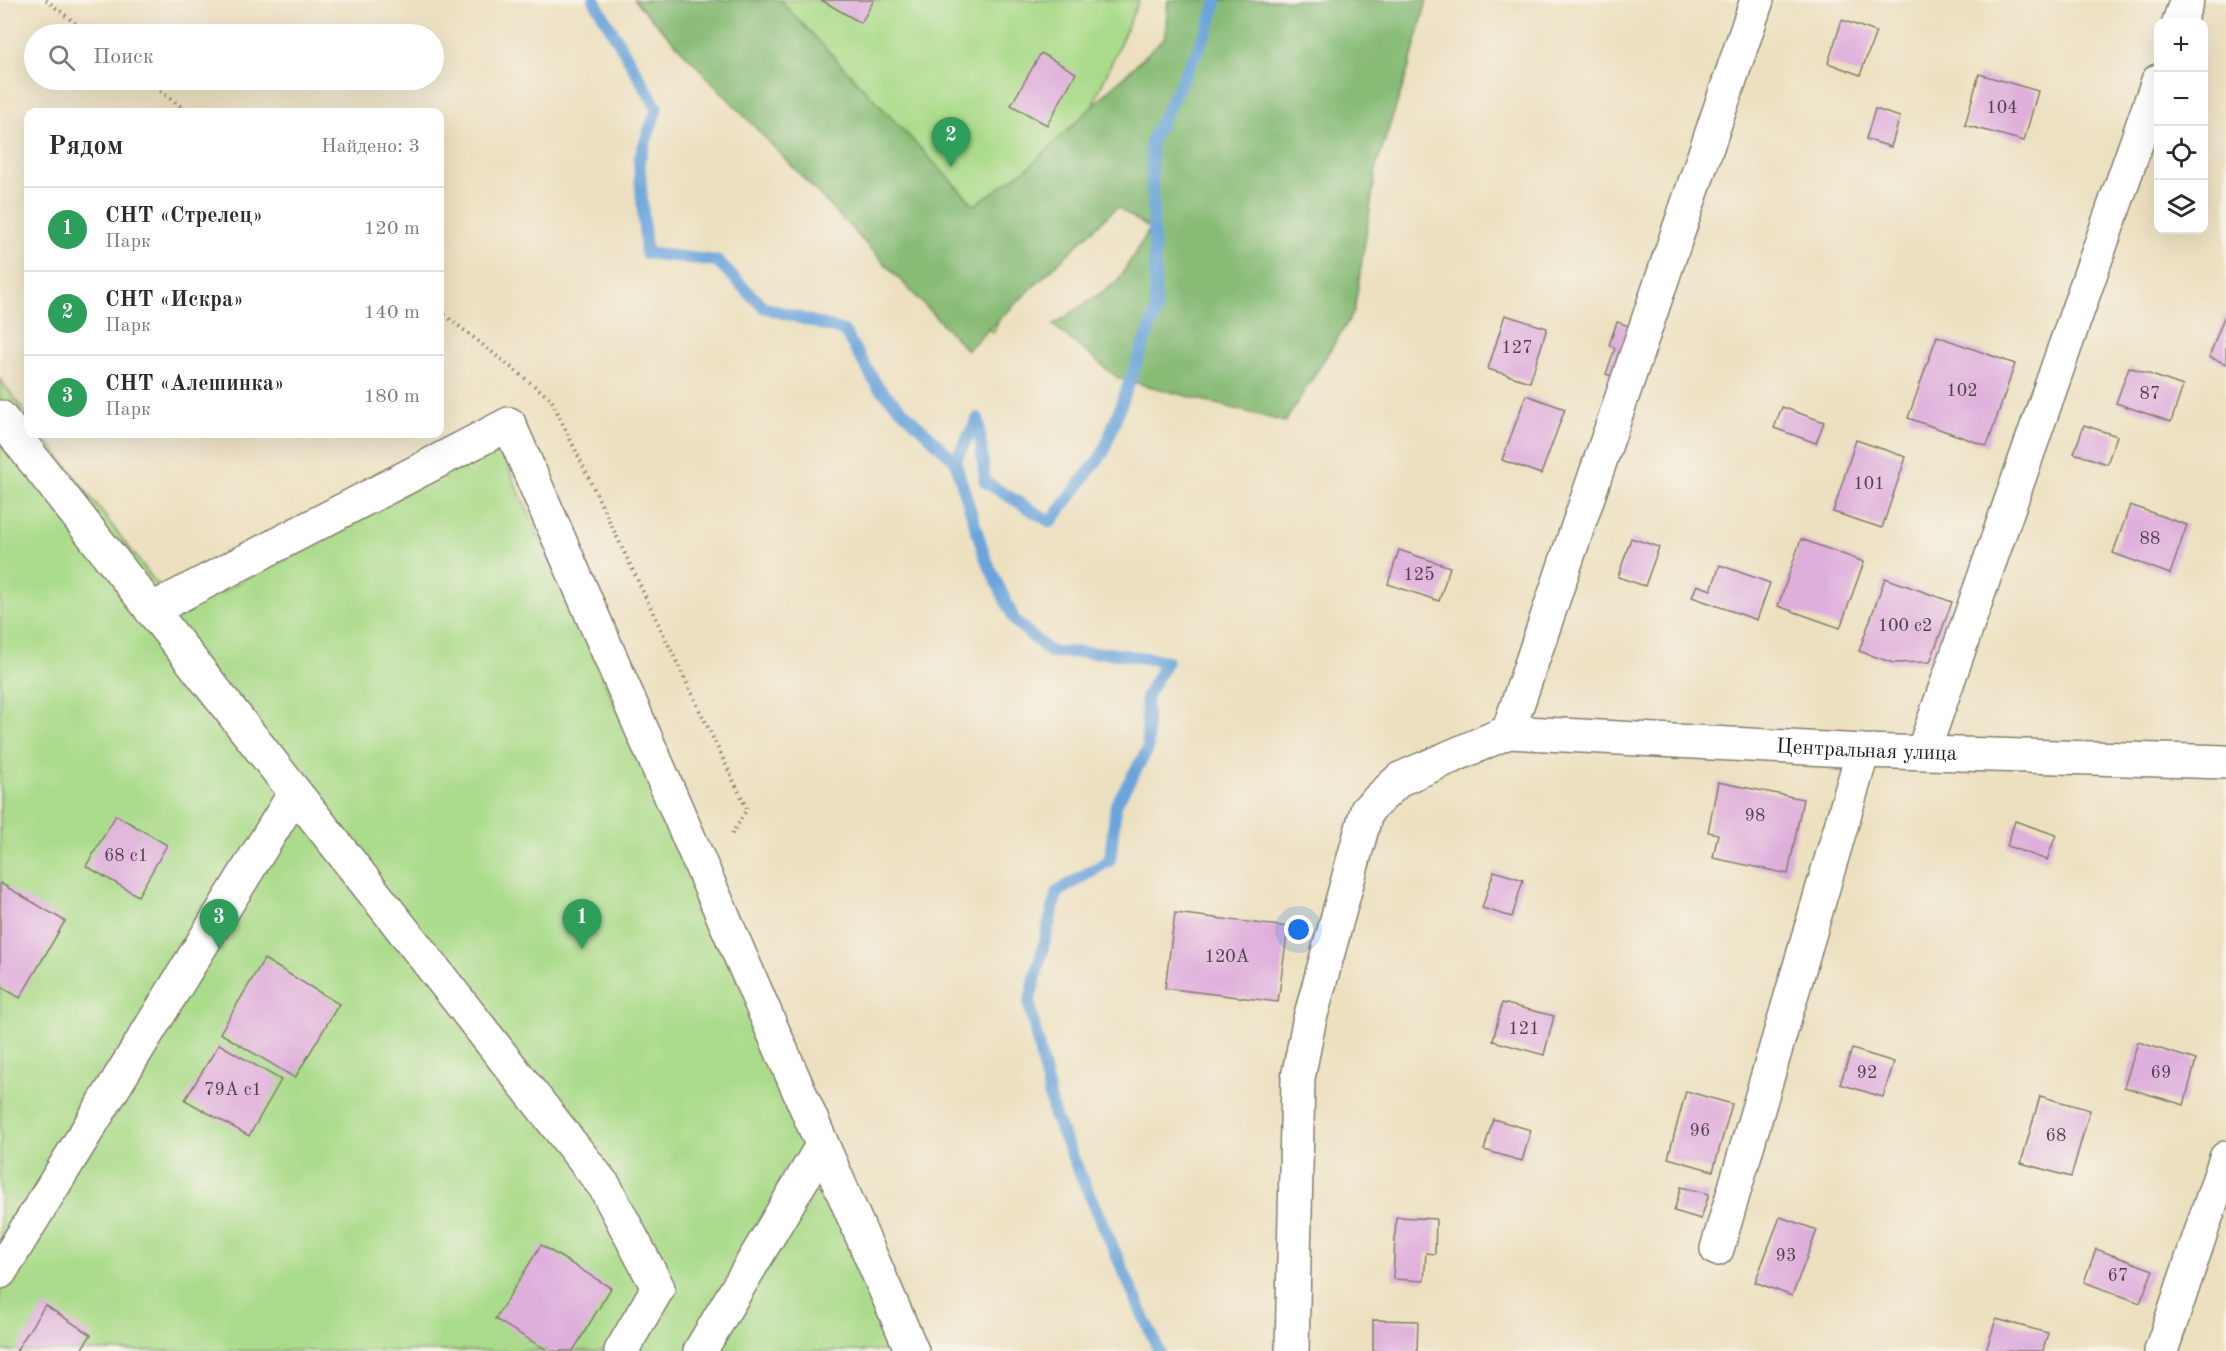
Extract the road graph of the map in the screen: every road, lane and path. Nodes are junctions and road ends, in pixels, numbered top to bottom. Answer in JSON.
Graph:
{"nodes":[{"id":1,"x":46,"y":0,"type":"edge"},
{"id":2,"x":1757,"y":0,"type":"edge"},
{"id":3,"x":2187,"y":0,"type":"edge"},
{"id":4,"x":2180,"y":18,"type":"edge"},
{"id":5,"x":76,"y":24,"type":"edge"},
{"id":6,"x":159,"y":90,"type":"edge"},
{"id":7,"x":2154,"y":92,"type":"edge"},
{"id":8,"x":183,"y":108,"type":"edge"},
{"id":9,"x":444,"y":314,"type":"edge"},
{"id":10,"x":0,"y":417,"type":"edge"},
{"id":11,"x":152,"y":610,"type":"junction"},
{"id":12,"x":1508,"y":732,"type":"junction"},
{"id":13,"x":1863,"y":751,"type":"junction"},
{"id":14,"x":1923,"y":752,"type":"junction"},
{"id":15,"x":2226,"y":762,"type":"edge"},
{"id":16,"x":295,"y":793,"type":"junction"},
{"id":17,"x":706,"y":879,"type":"junction"},
{"id":18,"x":822,"y":1146,"type":"junction"},
{"id":19,"x":2226,"y":1158,"type":"edge"},
{"id":20,"x":1717,"y":1249,"type":"dead end"},
{"id":21,"x":0,"y":1272,"type":"edge"},
{"id":22,"x":621,"y":1351,"type":"edge"},
{"id":23,"x":700,"y":1351,"type":"edge"},
{"id":24,"x":912,"y":1351,"type":"edge"},
{"id":25,"x":1292,"y":1351,"type":"edge"},
{"id":26,"x":2161,"y":1351,"type":"edge"}],
"edges":[{"from":1,"to":5,"type":"path"},
{"from":2,"to":12,"type":"street"},
{"from":3,"to":4,"type":"street"},
{"from":6,"to":8,"type":"path"},
{"from":7,"to":14,"type":"street"},
{"from":9,"to":17,"type":"path"},
{"from":10,"to":11,"type":"street"},
{"from":11,"to":16,"type":"street"},
{"from":11,"to":17,"type":"street"},
{"from":12,"to":13,"type":"street","name":"Центральная улица"},
{"from":12,"to":25,"type":"street"},
{"from":13,"to":14,"type":"street","name":"Центральная улица"},
{"from":13,"to":20,"type":"street"},
{"from":14,"to":15,"type":"street","name":"Центральная улица"},
{"from":16,"to":21,"type":"street"},
{"from":16,"to":22,"type":"street"},
{"from":17,"to":18,"type":"street"},
{"from":18,"to":23,"type":"street"},
{"from":18,"to":24,"type":"street"},
{"from":19,"to":26,"type":"street"}]}
